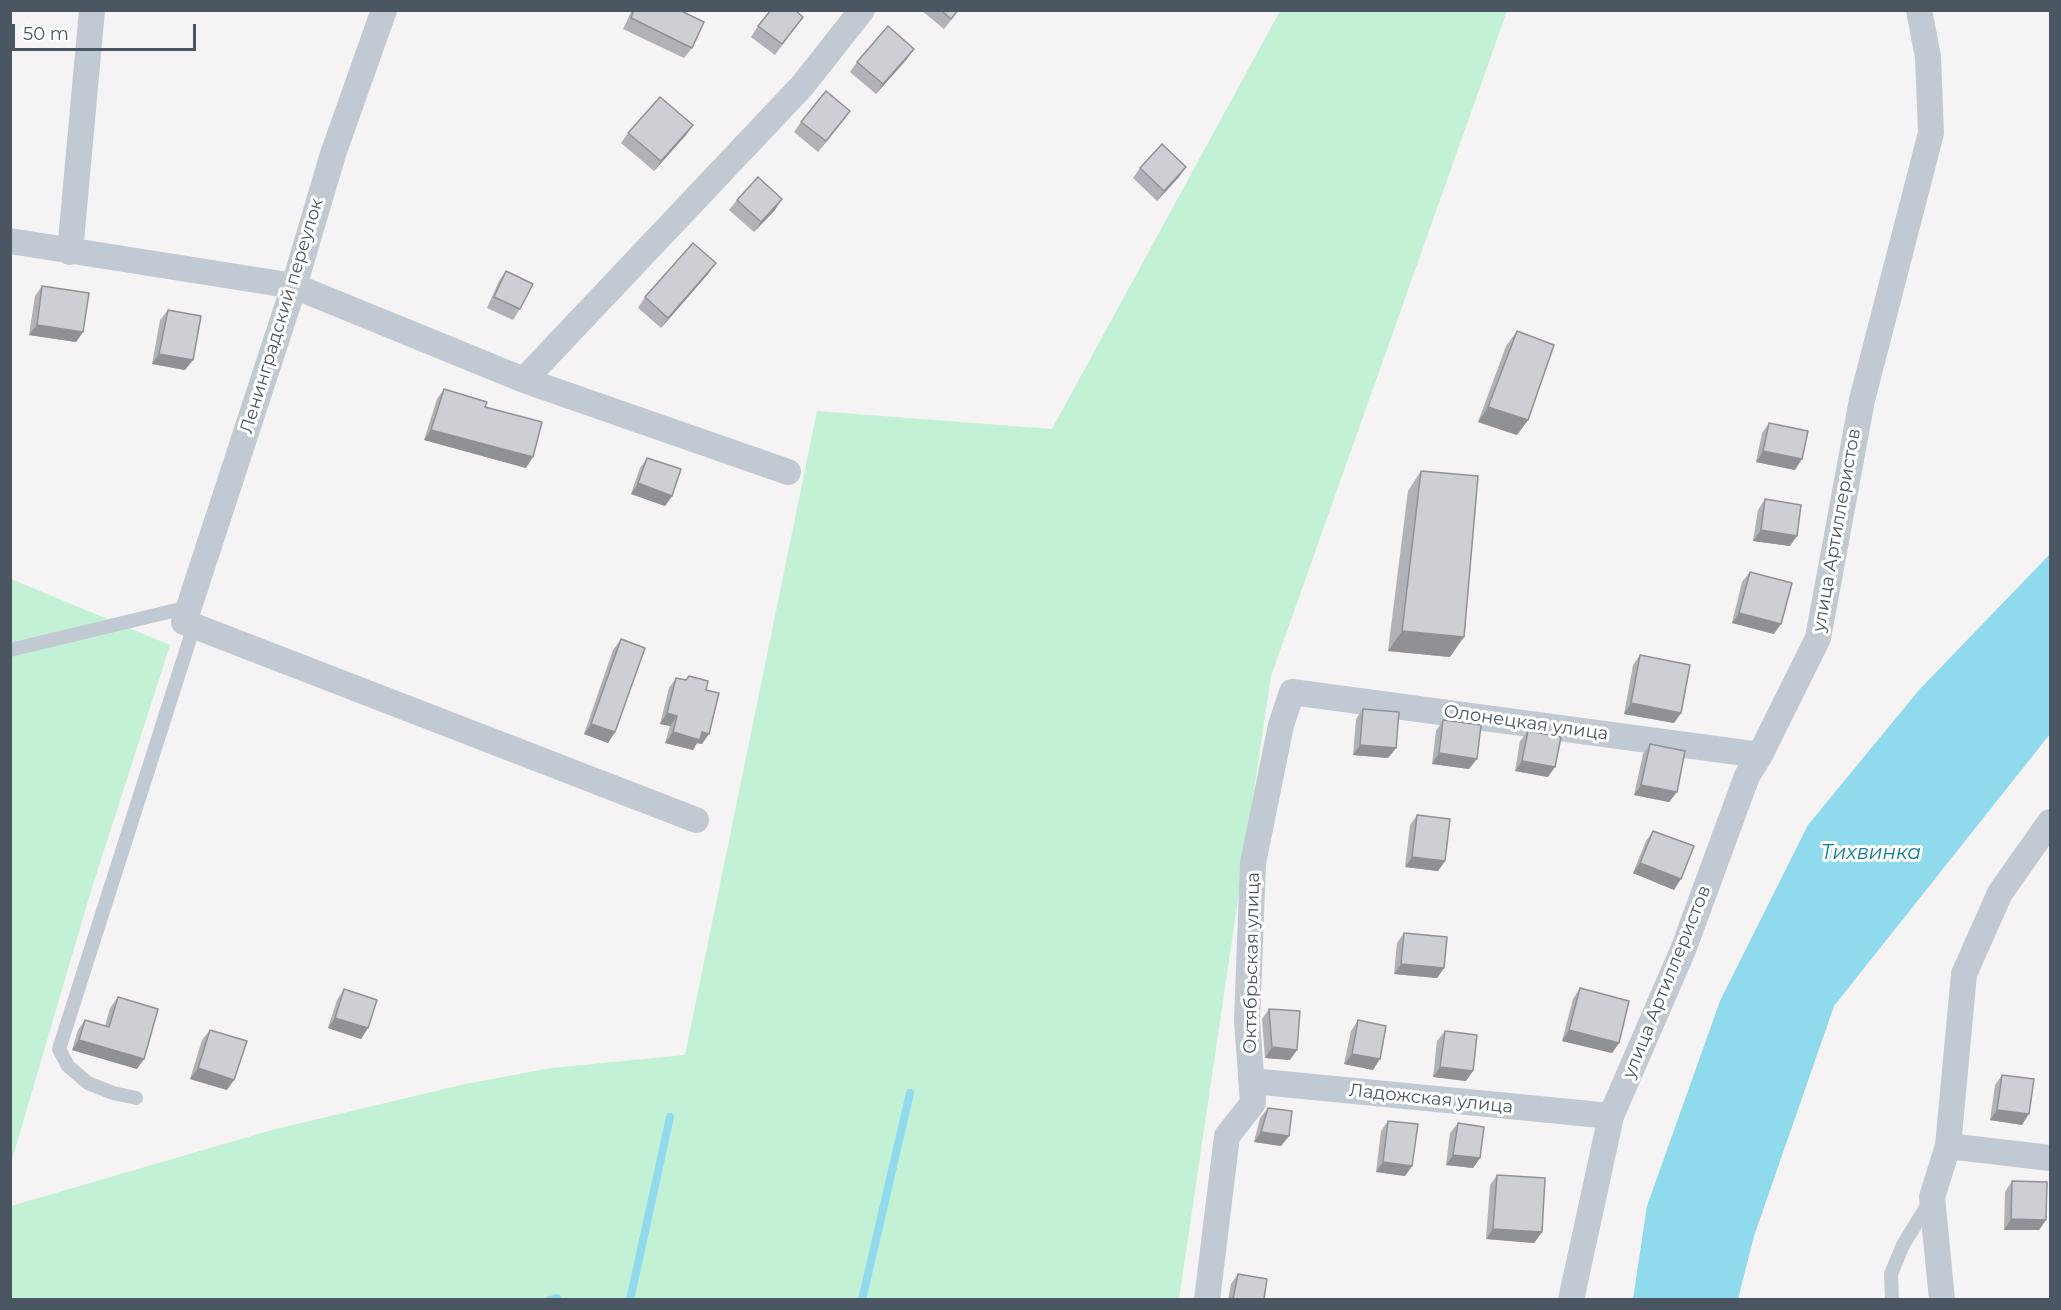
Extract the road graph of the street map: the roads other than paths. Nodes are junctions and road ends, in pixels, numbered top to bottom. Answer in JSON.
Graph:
{"nodes":[{"id":1,"x":92,"y":10,"type":"edge"},
{"id":2,"x":384,"y":10,"type":"edge"},
{"id":3,"x":862,"y":10,"type":"edge"},
{"id":4,"x":1919,"y":10,"type":"edge"},
{"id":5,"x":10,"y":241,"type":"edge"},
{"id":6,"x":70,"y":252,"type":"junction"},
{"id":7,"x":294,"y":286,"type":"junction"},
{"id":8,"x":524,"y":380,"type":"junction"},
{"id":9,"x":788,"y":472,"type":"dead end"},
{"id":10,"x":189,"y":618,"type":"junction"},
{"id":11,"x":10,"y":650,"type":"edge"},
{"id":12,"x":1292,"y":692,"type":"joint"},
{"id":13,"x":1760,"y":754,"type":"junction"},
{"id":14,"x":696,"y":820,"type":"dead end"},
{"id":15,"x":2050,"y":822,"type":"edge"},
{"id":16,"x":1252,"y":1081,"type":"junction"},
{"id":17,"x":136,"y":1098,"type":"dead end"},
{"id":18,"x":1611,"y":1116,"type":"junction"},
{"id":19,"x":1948,"y":1146,"type":"junction"},
{"id":20,"x":2050,"y":1158,"type":"edge"},
{"id":21,"x":1932,"y":1197,"type":"junction"},
{"id":22,"x":1207,"y":1299,"type":"edge"},
{"id":23,"x":1571,"y":1299,"type":"edge"},
{"id":24,"x":1892,"y":1299,"type":"edge"},
{"id":25,"x":1942,"y":1299,"type":"edge"}],
"edges":[{"from":1,"to":6,"type":"street"},
{"from":2,"to":7,"type":"street","name":"Ленинградский переулок"},
{"from":3,"to":8,"type":"street"},
{"from":4,"to":13,"type":"street","name":"улица Артиллеристов"},
{"from":5,"to":6,"type":"street"},
{"from":6,"to":7,"type":"street"},
{"from":7,"to":8,"type":"street"},
{"from":7,"to":10,"type":"street","name":"Ленинградский переулок"},
{"from":8,"to":9,"type":"street"},
{"from":10,"to":11,"type":"lane"},
{"from":10,"to":14,"type":"street"},
{"from":10,"to":17,"type":"lane"},
{"from":12,"to":13,"type":"street","name":"Олонецкая улица"},
{"from":12,"to":16,"type":"street","name":"Октябрьская улица"},
{"from":13,"to":18,"type":"street","name":"улица Артиллеристов"},
{"from":15,"to":19,"type":"street"},
{"from":16,"to":18,"type":"street","name":"Ладожская улица"},
{"from":16,"to":22,"type":"street","name":"Октябрьская улица"},
{"from":18,"to":23,"type":"street","name":"улица Артиллеристов"},
{"from":19,"to":20,"type":"street"},
{"from":19,"to":21,"type":"street"},
{"from":21,"to":24,"type":"lane"},
{"from":21,"to":25,"type":"street"}]}
